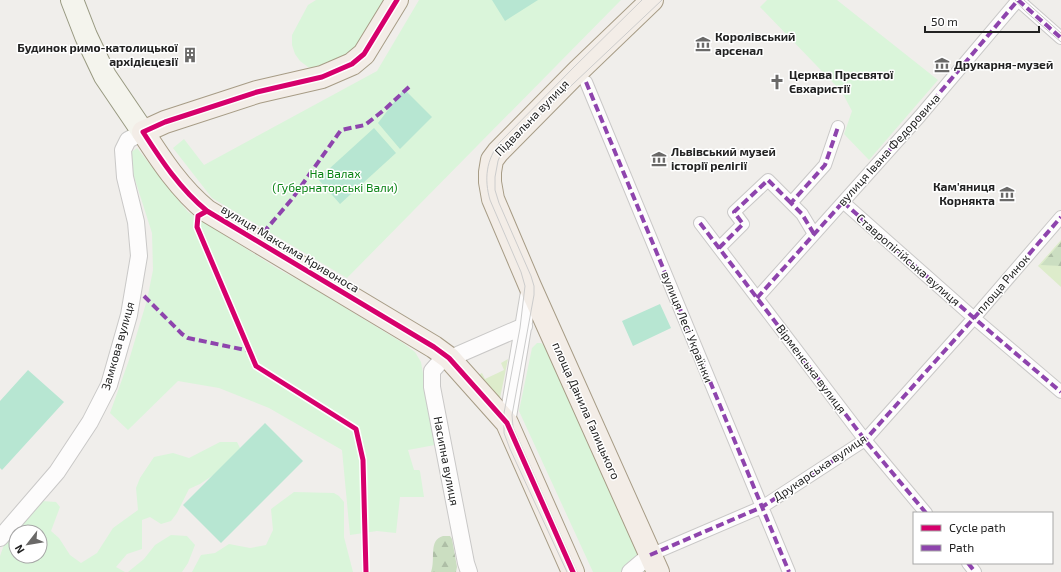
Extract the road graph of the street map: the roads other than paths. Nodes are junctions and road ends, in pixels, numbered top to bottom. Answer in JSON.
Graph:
{"nodes":[{"id":1,"x":72,"y":0,"type":"edge"},
{"id":2,"x":397,"y":0,"type":"edge"},
{"id":3,"x":652,"y":0,"type":"edge"},
{"id":4,"x":1018,"y":0,"type":"edge"},
{"id":5,"x":1061,"y":38,"type":"edge"},
{"id":6,"x":586,"y":82,"type":"dead end"},
{"id":7,"x":838,"y":127,"type":"dead end"},
{"id":8,"x":143,"y":132,"type":"junction"},
{"id":9,"x":843,"y":202,"type":"junction"},
{"id":10,"x":791,"y":203,"type":"junction"},
{"id":11,"x":1061,"y":217,"type":"edge"},
{"id":12,"x":700,"y":223,"type":"dead end"},
{"id":13,"x":814,"y":234,"type":"junction"},
{"id":14,"x":718,"y":248,"type":"junction"},
{"id":15,"x":530,"y":286,"type":"junction"},
{"id":16,"x":757,"y":298,"type":"junction"},
{"id":17,"x":974,"y":318,"type":"junction"},
{"id":18,"x":524,"y":326,"type":"junction"},
{"id":19,"x":449,"y":358,"type":"junction"},
{"id":20,"x":1061,"y":392,"type":"edge"},
{"id":21,"x":507,"y":423,"type":"junction"},
{"id":22,"x":865,"y":440,"type":"junction"},
{"id":23,"x":762,"y":507,"type":"junction"},
{"id":24,"x":925,"y":512,"type":"edge"},
{"id":25,"x":0,"y":538,"type":"edge"},
{"id":26,"x":654,"y":564,"type":"edge"},
{"id":27,"x":969,"y":564,"type":"edge"},
{"id":28,"x":469,"y":572,"type":"edge"},
{"id":29,"x":573,"y":572,"type":"edge"},
{"id":30,"x":630,"y":572,"type":"edge"},
{"id":31,"x":789,"y":572,"type":"edge"},
{"id":32,"x":975,"y":572,"type":"edge"}],
"edges":[{"from":1,"to":8,"type":"main road","name":"вулиця Максима Кривоноса"},
{"from":2,"to":8,"type":"main road"},
{"from":3,"to":15,"type":"main road","name":"Підвальна вулиця"},
{"from":4,"to":5,"type":"street"},
{"from":4,"to":9,"type":"street","name":"вулиця Івана Федоровича"},
{"from":6,"to":23,"type":"street","name":"вулиця Лесі Українки"},
{"from":7,"to":10,"type":"street"},
{"from":8,"to":19,"type":"main road","name":"вулиця Максима Кривоноса"},
{"from":8,"to":25,"type":"street","name":"Замкова вулиця"},
{"from":9,"to":13,"type":"street","name":"вулиця Івана Федоровича"},
{"from":9,"to":17,"type":"street","name":"Ставропігійська вулиця"},
{"from":10,"to":13,"type":"street"},
{"from":10,"to":14,"type":"street"},
{"from":11,"to":17,"type":"street","name":"площа Ринок"},
{"from":12,"to":14,"type":"street","name":"Вірменська вулиця"},
{"from":13,"to":16,"type":"street","name":"вулиця Івана Федоровича"},
{"from":14,"to":16,"type":"street","name":"Вірменська вулиця"},
{"from":15,"to":18,"type":"street"},
{"from":15,"to":26,"type":"main road","name":"площа Данила Галицького"},
{"from":16,"to":22,"type":"street","name":"Вірменська вулиця"},
{"from":17,"to":20,"type":"street","name":"площа Ринок"},
{"from":17,"to":22,"type":"street","name":"Друкарська вулиця"},
{"from":18,"to":19,"type":"street"},
{"from":18,"to":21,"type":"street"},
{"from":19,"to":21,"type":"main road"},
{"from":19,"to":28,"type":"street","name":"Насипна вулиця"},
{"from":21,"to":29,"type":"main road"},
{"from":22,"to":23,"type":"street","name":"Друкарська вулиця"},
{"from":22,"to":24,"type":"street","name":"Вірменська вулиця"},
{"from":23,"to":26,"type":"street","name":"Друкарська вулиця"},
{"from":23,"to":31,"type":"street","name":"вулиця Лесі Українки"},
{"from":26,"to":30,"type":"street"},
{"from":27,"to":32,"type":"street"}]}
